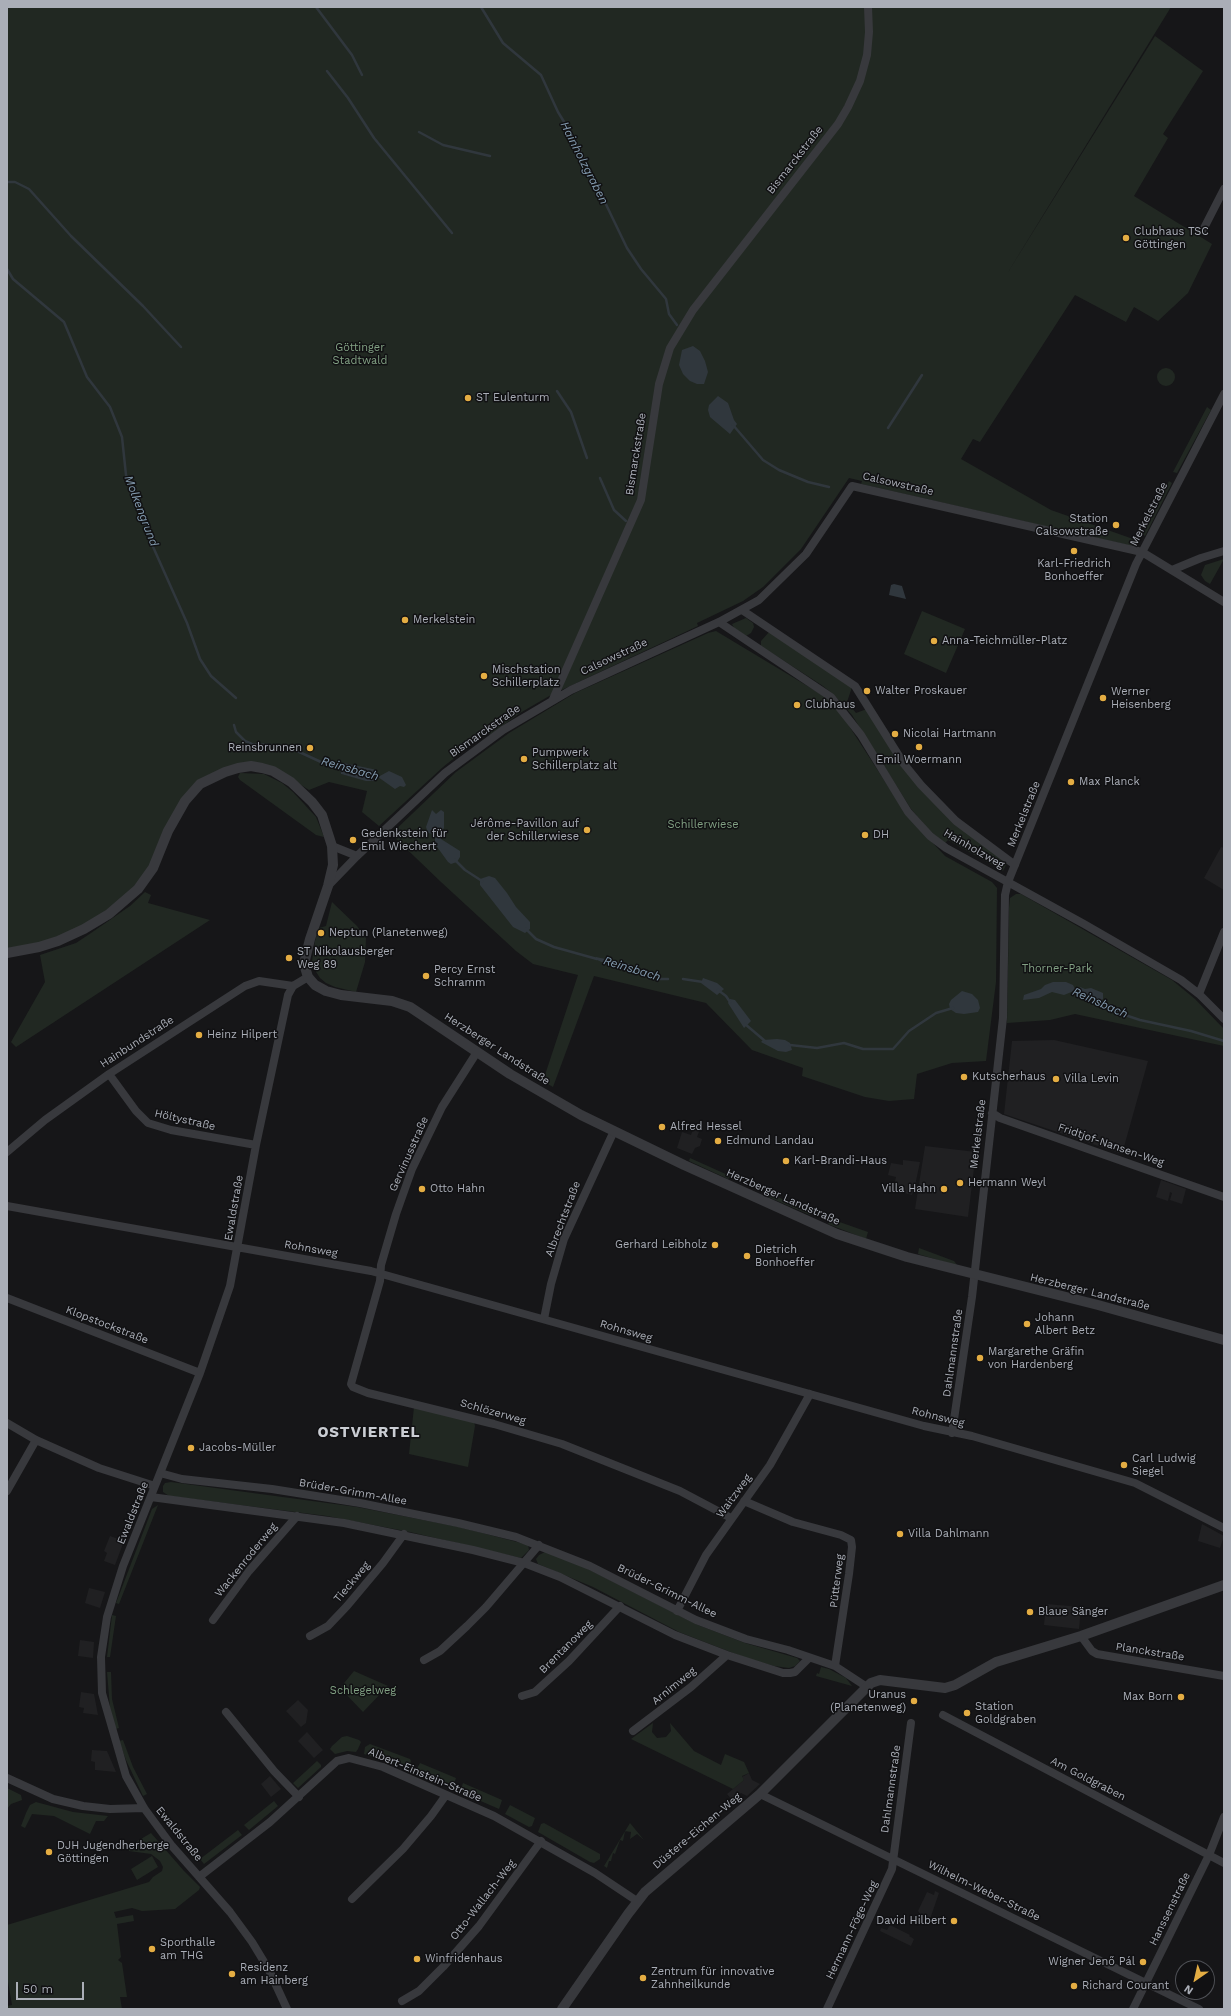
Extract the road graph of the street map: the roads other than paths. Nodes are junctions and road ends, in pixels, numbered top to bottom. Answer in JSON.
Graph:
{"nodes":[{"id":1,"x":868,"y":7,"type":"edge"},
{"id":2,"x":1224,"y":189,"type":"edge"},
{"id":3,"x":1203,"y":230,"type":"dead end"},
{"id":4,"x":1224,"y":394,"type":"edge"},
{"id":5,"x":1224,"y":551,"type":"edge"},
{"id":6,"x":1142,"y":552,"type":"junction"},
{"id":7,"x":1172,"y":570,"type":"junction"},
{"id":8,"x":1224,"y":602,"type":"edge"},
{"id":9,"x":742,"y":610,"type":"junction"},
{"id":10,"x":718,"y":622,"type":"junction"},
{"id":11,"x":553,"y":699,"type":"junction"},
{"id":12,"x":332,"y":846,"type":"junction"},
{"id":13,"x":357,"y":856,"type":"junction"},
{"id":14,"x":1015,"y":865,"type":"junction"},
{"id":15,"x":1008,"y":882,"type":"junction"},
{"id":16,"x":328,"y":886,"type":"junction"},
{"id":17,"x":1224,"y":932,"type":"edge"},
{"id":18,"x":7,"y":953,"type":"edge"},
{"id":19,"x":308,"y":977,"type":"junction"},
{"id":20,"x":293,"y":986,"type":"junction"},
{"id":21,"x":1199,"y":994,"type":"junction"},
{"id":22,"x":1224,"y":1019,"type":"edge"},
{"id":23,"x":477,"y":1052,"type":"junction"},
{"id":24,"x":109,"y":1074,"type":"junction"},
{"id":25,"x":992,"y":1114,"type":"junction"},
{"id":26,"x":614,"y":1131,"type":"junction"},
{"id":27,"x":256,"y":1145,"type":"junction"},
{"id":28,"x":7,"y":1152,"type":"edge"},
{"id":29,"x":1224,"y":1196,"type":"edge"},
{"id":30,"x":7,"y":1206,"type":"edge"},
{"id":31,"x":238,"y":1247,"type":"junction"},
{"id":32,"x":380,"y":1273,"type":"junction"},
{"id":33,"x":974,"y":1276,"type":"junction"},
{"id":34,"x":7,"y":1298,"type":"edge"},
{"id":35,"x":544,"y":1319,"type":"junction"},
{"id":36,"x":1224,"y":1340,"type":"edge"},
{"id":37,"x":200,"y":1373,"type":"junction"},
{"id":38,"x":810,"y":1394,"type":"junction"},
{"id":39,"x":7,"y":1423,"type":"edge"},
{"id":40,"x":952,"y":1433,"type":"junction"},
{"id":41,"x":36,"y":1440,"type":"junction"},
{"id":42,"x":160,"y":1473,"type":"junction"},
{"id":43,"x":155,"y":1486,"type":"junction"},
{"id":44,"x":7,"y":1491,"type":"edge"},
{"id":45,"x":151,"y":1497,"type":"junction"},
{"id":46,"x":744,"y":1500,"type":"junction"},
{"id":47,"x":297,"y":1516,"type":"junction"},
{"id":48,"x":731,"y":1518,"type":"junction"},
{"id":49,"x":1224,"y":1528,"type":"edge"},
{"id":50,"x":404,"y":1534,"type":"junction"},
{"id":51,"x":539,"y":1545,"type":"junction"},
{"id":52,"x":524,"y":1563,"type":"junction"},
{"id":53,"x":1224,"y":1585,"type":"edge"},
{"id":54,"x":620,"y":1606,"type":"junction"},
{"id":55,"x":677,"y":1611,"type":"junction"},
{"id":56,"x":214,"y":1620,"type":"dead end"},
{"id":57,"x":310,"y":1636,"type":"dead end"},
{"id":58,"x":1081,"y":1636,"type":"junction"},
{"id":59,"x":727,"y":1655,"type":"junction"},
{"id":60,"x":809,"y":1658,"type":"junction"},
{"id":61,"x":424,"y":1660,"type":"dead end"},
{"id":62,"x":835,"y":1666,"type":"junction"},
{"id":63,"x":1224,"y":1676,"type":"edge"},
{"id":64,"x":867,"y":1687,"type":"junction"},
{"id":65,"x":522,"y":1696,"type":"dead end"},
{"id":66,"x":226,"y":1712,"type":"dead end"},
{"id":67,"x":943,"y":1715,"type":"dead end"},
{"id":68,"x":911,"y":1723,"type":"dead end"},
{"id":69,"x":633,"y":1731,"type":"dead end"},
{"id":70,"x":7,"y":1778,"type":"edge"},
{"id":71,"x":760,"y":1794,"type":"junction"},
{"id":72,"x":446,"y":1795,"type":"junction"},
{"id":73,"x":299,"y":1797,"type":"junction"},
{"id":74,"x":144,"y":1808,"type":"junction"},
{"id":75,"x":1224,"y":1817,"type":"edge"},
{"id":76,"x":541,"y":1841,"type":"junction"},
{"id":77,"x":1209,"y":1855,"type":"junction"},
{"id":78,"x":893,"y":1859,"type":"junction"},
{"id":79,"x":1224,"y":1863,"type":"edge"},
{"id":80,"x":199,"y":1877,"type":"junction"},
{"id":81,"x":352,"y":1899,"type":"dead end"},
{"id":82,"x":637,"y":1901,"type":"junction"},
{"id":83,"x":1146,"y":1982,"type":"junction"},
{"id":84,"x":402,"y":2000,"type":"dead end"},
{"id":85,"x":286,"y":2009,"type":"edge"},
{"id":86,"x":562,"y":2009,"type":"edge"},
{"id":87,"x":827,"y":2009,"type":"edge"},
{"id":88,"x":1133,"y":2009,"type":"edge"},
{"id":89,"x":1199,"y":2009,"type":"edge"}],
"edges":[{"from":1,"to":11,"type":"street","name":"Bismarckstraße"},
{"from":2,"to":3,"type":"street"},
{"from":4,"to":6,"type":"street","name":"Merkelstraße"},
{"from":5,"to":7,"type":"street"},
{"from":6,"to":7,"type":"street","name":"Calsowstraße"},
{"from":6,"to":9,"type":"street","name":"Calsowstraße"},
{"from":6,"to":14,"type":"street","name":"Merkelstraße"},
{"from":7,"to":8,"type":"street","name":"Calsowstraße"},
{"from":9,"to":10,"type":"street","name":"Calsowstraße"},
{"from":9,"to":14,"type":"street","name":"Hainholzweg"},
{"from":10,"to":11,"type":"street","name":"Calsowstraße"},
{"from":10,"to":15,"type":"street","name":"Hainholzweg"},
{"from":11,"to":13,"type":"street","name":"Bismarckstraße"},
{"from":12,"to":13,"type":"street"},
{"from":12,"to":16,"type":"street"},
{"from":12,"to":18,"type":"street"},
{"from":13,"to":16,"type":"street","name":"Bismarckstraße"},
{"from":14,"to":15,"type":"street","name":"Merkelstraße"},
{"from":15,"to":21,"type":"street","name":"Hainholzweg"},
{"from":15,"to":25,"type":"street","name":"Merkelstraße"},
{"from":16,"to":19,"type":"street"},
{"from":17,"to":21,"type":"street"},
{"from":19,"to":20,"type":"street"},
{"from":19,"to":23,"type":"street","name":"Herzberger Landstraße"},
{"from":20,"to":24,"type":"street","name":"Hainbundstraße"},
{"from":20,"to":27,"type":"street","name":"Ewaldstraße"},
{"from":21,"to":22,"type":"street","name":"Hainholzweg"},
{"from":23,"to":26,"type":"street","name":"Herzberger Landstraße"},
{"from":23,"to":32,"type":"street","name":"Gervinusstraße"},
{"from":24,"to":27,"type":"street","name":"Höltystraße"},
{"from":24,"to":28,"type":"street","name":"Hainbundstraße"},
{"from":25,"to":29,"type":"street","name":"Fridtjof-Nansen-Weg"},
{"from":25,"to":33,"type":"street","name":"Merkelstraße"},
{"from":26,"to":33,"type":"street","name":"Herzberger Landstraße"},
{"from":26,"to":35,"type":"street","name":"Albrechtstraße"},
{"from":27,"to":31,"type":"street","name":"Ewaldstraße"},
{"from":30,"to":31,"type":"street","name":"Rohnsweg"},
{"from":31,"to":32,"type":"street","name":"Rohnsweg"},
{"from":31,"to":37,"type":"street","name":"Ewaldstraße"},
{"from":32,"to":35,"type":"street","name":"Rohnsweg"},
{"from":32,"to":48,"type":"street","name":"Schlözerweg"},
{"from":33,"to":36,"type":"street","name":"Herzberger Landstraße"},
{"from":33,"to":40,"type":"street","name":"Dahlmannstraße"},
{"from":34,"to":37,"type":"street","name":"Klopstockstraße"},
{"from":35,"to":38,"type":"street","name":"Rohnsweg"},
{"from":37,"to":42,"type":"street","name":"Ewaldstraße"},
{"from":38,"to":40,"type":"street","name":"Rohnsweg"},
{"from":38,"to":46,"type":"street","name":"Waitzweg"},
{"from":39,"to":41,"type":"street"},
{"from":40,"to":49,"type":"street","name":"Rohnsweg"},
{"from":41,"to":43,"type":"street"},
{"from":41,"to":44,"type":"street"},
{"from":42,"to":43,"type":"street","name":"Ewaldstraße"},
{"from":42,"to":51,"type":"street","name":"Brüder-Grimm-Allee"},
{"from":43,"to":45,"type":"street","name":"Ewaldstraße"},
{"from":45,"to":47,"type":"street"},
{"from":45,"to":74,"type":"street","name":"Ewaldstraße"},
{"from":46,"to":48,"type":"street","name":"Waitzweg"},
{"from":46,"to":62,"type":"street","name":"Pütterweg"},
{"from":47,"to":50,"type":"street"},
{"from":47,"to":56,"type":"street","name":"Wackenroderweg"},
{"from":48,"to":55,"type":"street","name":"Waitzweg"},
{"from":50,"to":52,"type":"street"},
{"from":50,"to":57,"type":"street","name":"Tieckweg"},
{"from":51,"to":52,"type":"street"},
{"from":51,"to":55,"type":"street","name":"Brüder-Grimm-Allee"},
{"from":52,"to":54,"type":"street"},
{"from":52,"to":61,"type":"street"},
{"from":53,"to":58,"type":"street"},
{"from":54,"to":59,"type":"street"},
{"from":54,"to":65,"type":"street","name":"Brentanoweg"},
{"from":55,"to":60,"type":"street","name":"Brüder-Grimm-Allee"},
{"from":58,"to":63,"type":"street","name":"Planckstraße"},
{"from":58,"to":64,"type":"street"},
{"from":59,"to":60,"type":"street"},
{"from":59,"to":69,"type":"street","name":"Arnimweg"},
{"from":60,"to":62,"type":"street","name":"Brüder-Grimm-Allee"},
{"from":62,"to":64,"type":"street","name":"Brüder-Grimm-Allee"},
{"from":64,"to":71,"type":"street","name":"Düstere-Eichen-Weg"},
{"from":66,"to":73,"type":"street"},
{"from":67,"to":77,"type":"street","name":"Am Goldgraben"},
{"from":68,"to":78,"type":"street","name":"Dahlmannstraße"},
{"from":70,"to":74,"type":"street"},
{"from":71,"to":78,"type":"street","name":"Wilhelm-Weber-Straße"},
{"from":71,"to":82,"type":"street","name":"Düstere-Eichen-Weg"},
{"from":72,"to":73,"type":"street","name":"Albert-Einstein-Straße"},
{"from":72,"to":76,"type":"street","name":"Albert-Einstein-Straße"},
{"from":72,"to":81,"type":"street"},
{"from":73,"to":80,"type":"street","name":"Albert-Einstein-Straße"},
{"from":74,"to":80,"type":"street","name":"Ewaldstraße"},
{"from":75,"to":77,"type":"street","name":"Hanssenstraße"},
{"from":76,"to":82,"type":"street","name":"Albert-Einstein-Straße"},
{"from":76,"to":84,"type":"street","name":"Otto-Wallach-Weg"},
{"from":77,"to":79,"type":"street","name":"Am Goldgraben"},
{"from":77,"to":83,"type":"street","name":"Hanssenstraße"},
{"from":78,"to":83,"type":"street","name":"Wilhelm-Weber-Straße"},
{"from":78,"to":87,"type":"street","name":"Hermann-Föge-Weg"},
{"from":80,"to":85,"type":"street","name":"Ewaldstraße"},
{"from":82,"to":86,"type":"street","name":"Düstere-Eichen-Weg"},
{"from":83,"to":88,"type":"street","name":"Hanssenstraße"},
{"from":83,"to":89,"type":"street","name":"Wilhelm-Weber-Straße"}]}
